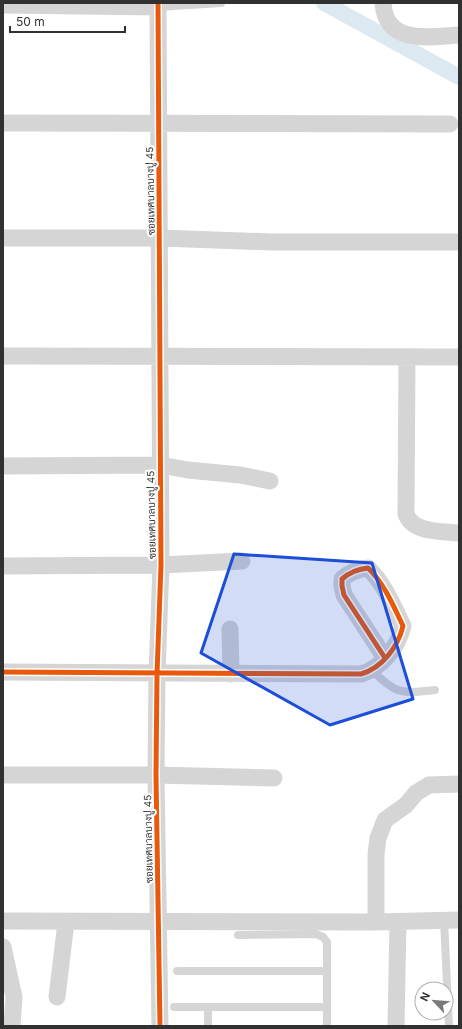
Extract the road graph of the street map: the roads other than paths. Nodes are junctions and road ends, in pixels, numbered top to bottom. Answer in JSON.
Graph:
{"nodes":[{"id":1,"x":221,"y":3,"type":"edge"},
{"id":2,"x":382,"y":3,"type":"edge"},
{"id":3,"x":3,"y":5,"type":"edge"},
{"id":4,"x":158,"y":5,"type":"edge"},
{"id":5,"x":459,"y":35,"type":"edge"},
{"id":6,"x":3,"y":123,"type":"edge"},
{"id":7,"x":158,"y":124,"type":"junction"},
{"id":8,"x":450,"y":124,"type":"dead end"},
{"id":9,"x":3,"y":238,"type":"edge"},
{"id":10,"x":160,"y":238,"type":"junction"},
{"id":11,"x":459,"y":242,"type":"edge"},
{"id":12,"x":3,"y":356,"type":"edge"},
{"id":13,"x":160,"y":356,"type":"junction"},
{"id":14,"x":407,"y":357,"type":"junction"},
{"id":15,"x":459,"y":357,"type":"edge"},
{"id":16,"x":160,"y":465,"type":"junction"},
{"id":17,"x":3,"y":466,"type":"edge"},
{"id":18,"x":270,"y":481,"type":"dead end"},
{"id":19,"x":454,"y":532,"type":"edge"},
{"id":20,"x":459,"y":547,"type":"edge"},
{"id":21,"x":242,"y":561,"type":"dead end"},
{"id":22,"x":161,"y":565,"type":"junction"},
{"id":23,"x":3,"y":566,"type":"edge"},
{"id":24,"x":230,"y":628,"type":"dead end"},
{"id":25,"x":385,"y":658,"type":"junction"},
{"id":26,"x":373,"y":671,"type":"junction"},
{"id":27,"x":3,"y":672,"type":"edge"},
{"id":28,"x":157,"y":674,"type":"junction"},
{"id":29,"x":231,"y":674,"type":"junction"},
{"id":30,"x":435,"y":690,"type":"dead end"},
{"id":31,"x":3,"y":775,"type":"edge"},
{"id":32,"x":156,"y":775,"type":"junction"},
{"id":33,"x":274,"y":778,"type":"dead end"},
{"id":34,"x":459,"y":784,"type":"edge"},
{"id":35,"x":159,"y":920,"type":"junction"},
{"id":36,"x":452,"y":920,"type":"edge"},
{"id":37,"x":3,"y":921,"type":"edge"},
{"id":38,"x":66,"y":922,"type":"junction"},
{"id":39,"x":376,"y":922,"type":"junction"},
{"id":40,"x":398,"y":922,"type":"junction"},
{"id":41,"x":238,"y":935,"type":"dead end"},
{"id":42,"x":3,"y":947,"type":"edge"},
{"id":43,"x":177,"y":971,"type":"dead end"},
{"id":44,"x":327,"y":971,"type":"junction"},
{"id":45,"x":57,"y":997,"type":"dead end"},
{"id":46,"x":174,"y":1007,"type":"dead end"},
{"id":47,"x":208,"y":1007,"type":"junction"},
{"id":48,"x":327,"y":1007,"type":"junction"},
{"id":49,"x":12,"y":1026,"type":"edge"},
{"id":50,"x":160,"y":1026,"type":"edge"},
{"id":51,"x":208,"y":1026,"type":"edge"},
{"id":52,"x":327,"y":1026,"type":"edge"},
{"id":53,"x":396,"y":1026,"type":"edge"},
{"id":54,"x":449,"y":1026,"type":"edge"}],
"edges":[{"from":1,"to":4,"type":"lane"},
{"from":2,"to":5,"type":"street"},
{"from":3,"to":4,"type":"street"},
{"from":4,"to":7,"type":"street","name":"ซอยเทศบาลบางปู 45"},
{"from":6,"to":7,"type":"street"},
{"from":7,"to":8,"type":"street"},
{"from":7,"to":10,"type":"street","name":"ซอยเทศบาลบางปู 45"},
{"from":9,"to":10,"type":"street"},
{"from":10,"to":11,"type":"street"},
{"from":10,"to":13,"type":"street","name":"ซอยเทศบาลบางปู 45"},
{"from":12,"to":13,"type":"street"},
{"from":13,"to":14,"type":"street"},
{"from":13,"to":16,"type":"street","name":"ซอยเทศบาลบางปู 45"},
{"from":14,"to":15,"type":"street"},
{"from":14,"to":19,"type":"street"},
{"from":16,"to":17,"type":"street"},
{"from":16,"to":18,"type":"street"},
{"from":16,"to":22,"type":"street","name":"ซอยเทศบาลบางปู 45"},
{"from":19,"to":20,"type":"street"},
{"from":21,"to":22,"type":"street"},
{"from":22,"to":23,"type":"street"},
{"from":22,"to":28,"type":"street","name":"ซอยเทศบาลบางปู 45"},
{"from":24,"to":29,"type":"street"},
{"from":25,"to":25,"type":"street"},
{"from":25,"to":26,"type":"street"},
{"from":26,"to":29,"type":"street"},
{"from":26,"to":30,"type":"lane"},
{"from":27,"to":28,"type":"street"},
{"from":28,"to":29,"type":"street"},
{"from":28,"to":32,"type":"street","name":"ซอยเทศบาลบางปู 45"},
{"from":31,"to":32,"type":"street"},
{"from":32,"to":33,"type":"street"},
{"from":32,"to":35,"type":"street","name":"ซอยเทศบาลบางปู 45"},
{"from":34,"to":39,"type":"street"},
{"from":35,"to":38,"type":"street"},
{"from":35,"to":39,"type":"street"},
{"from":35,"to":50,"type":"street","name":"ซอยเทศบาลบางปู 45"},
{"from":36,"to":40,"type":"street"},
{"from":36,"to":54,"type":"lane"},
{"from":37,"to":38,"type":"street"},
{"from":38,"to":45,"type":"street"},
{"from":39,"to":40,"type":"street"},
{"from":40,"to":53,"type":"street"},
{"from":41,"to":44,"type":"lane"},
{"from":42,"to":49,"type":"street"},
{"from":43,"to":44,"type":"lane"},
{"from":44,"to":48,"type":"lane"},
{"from":46,"to":47,"type":"lane"},
{"from":47,"to":48,"type":"lane"},
{"from":47,"to":51,"type":"lane"},
{"from":48,"to":52,"type":"lane"}]}
